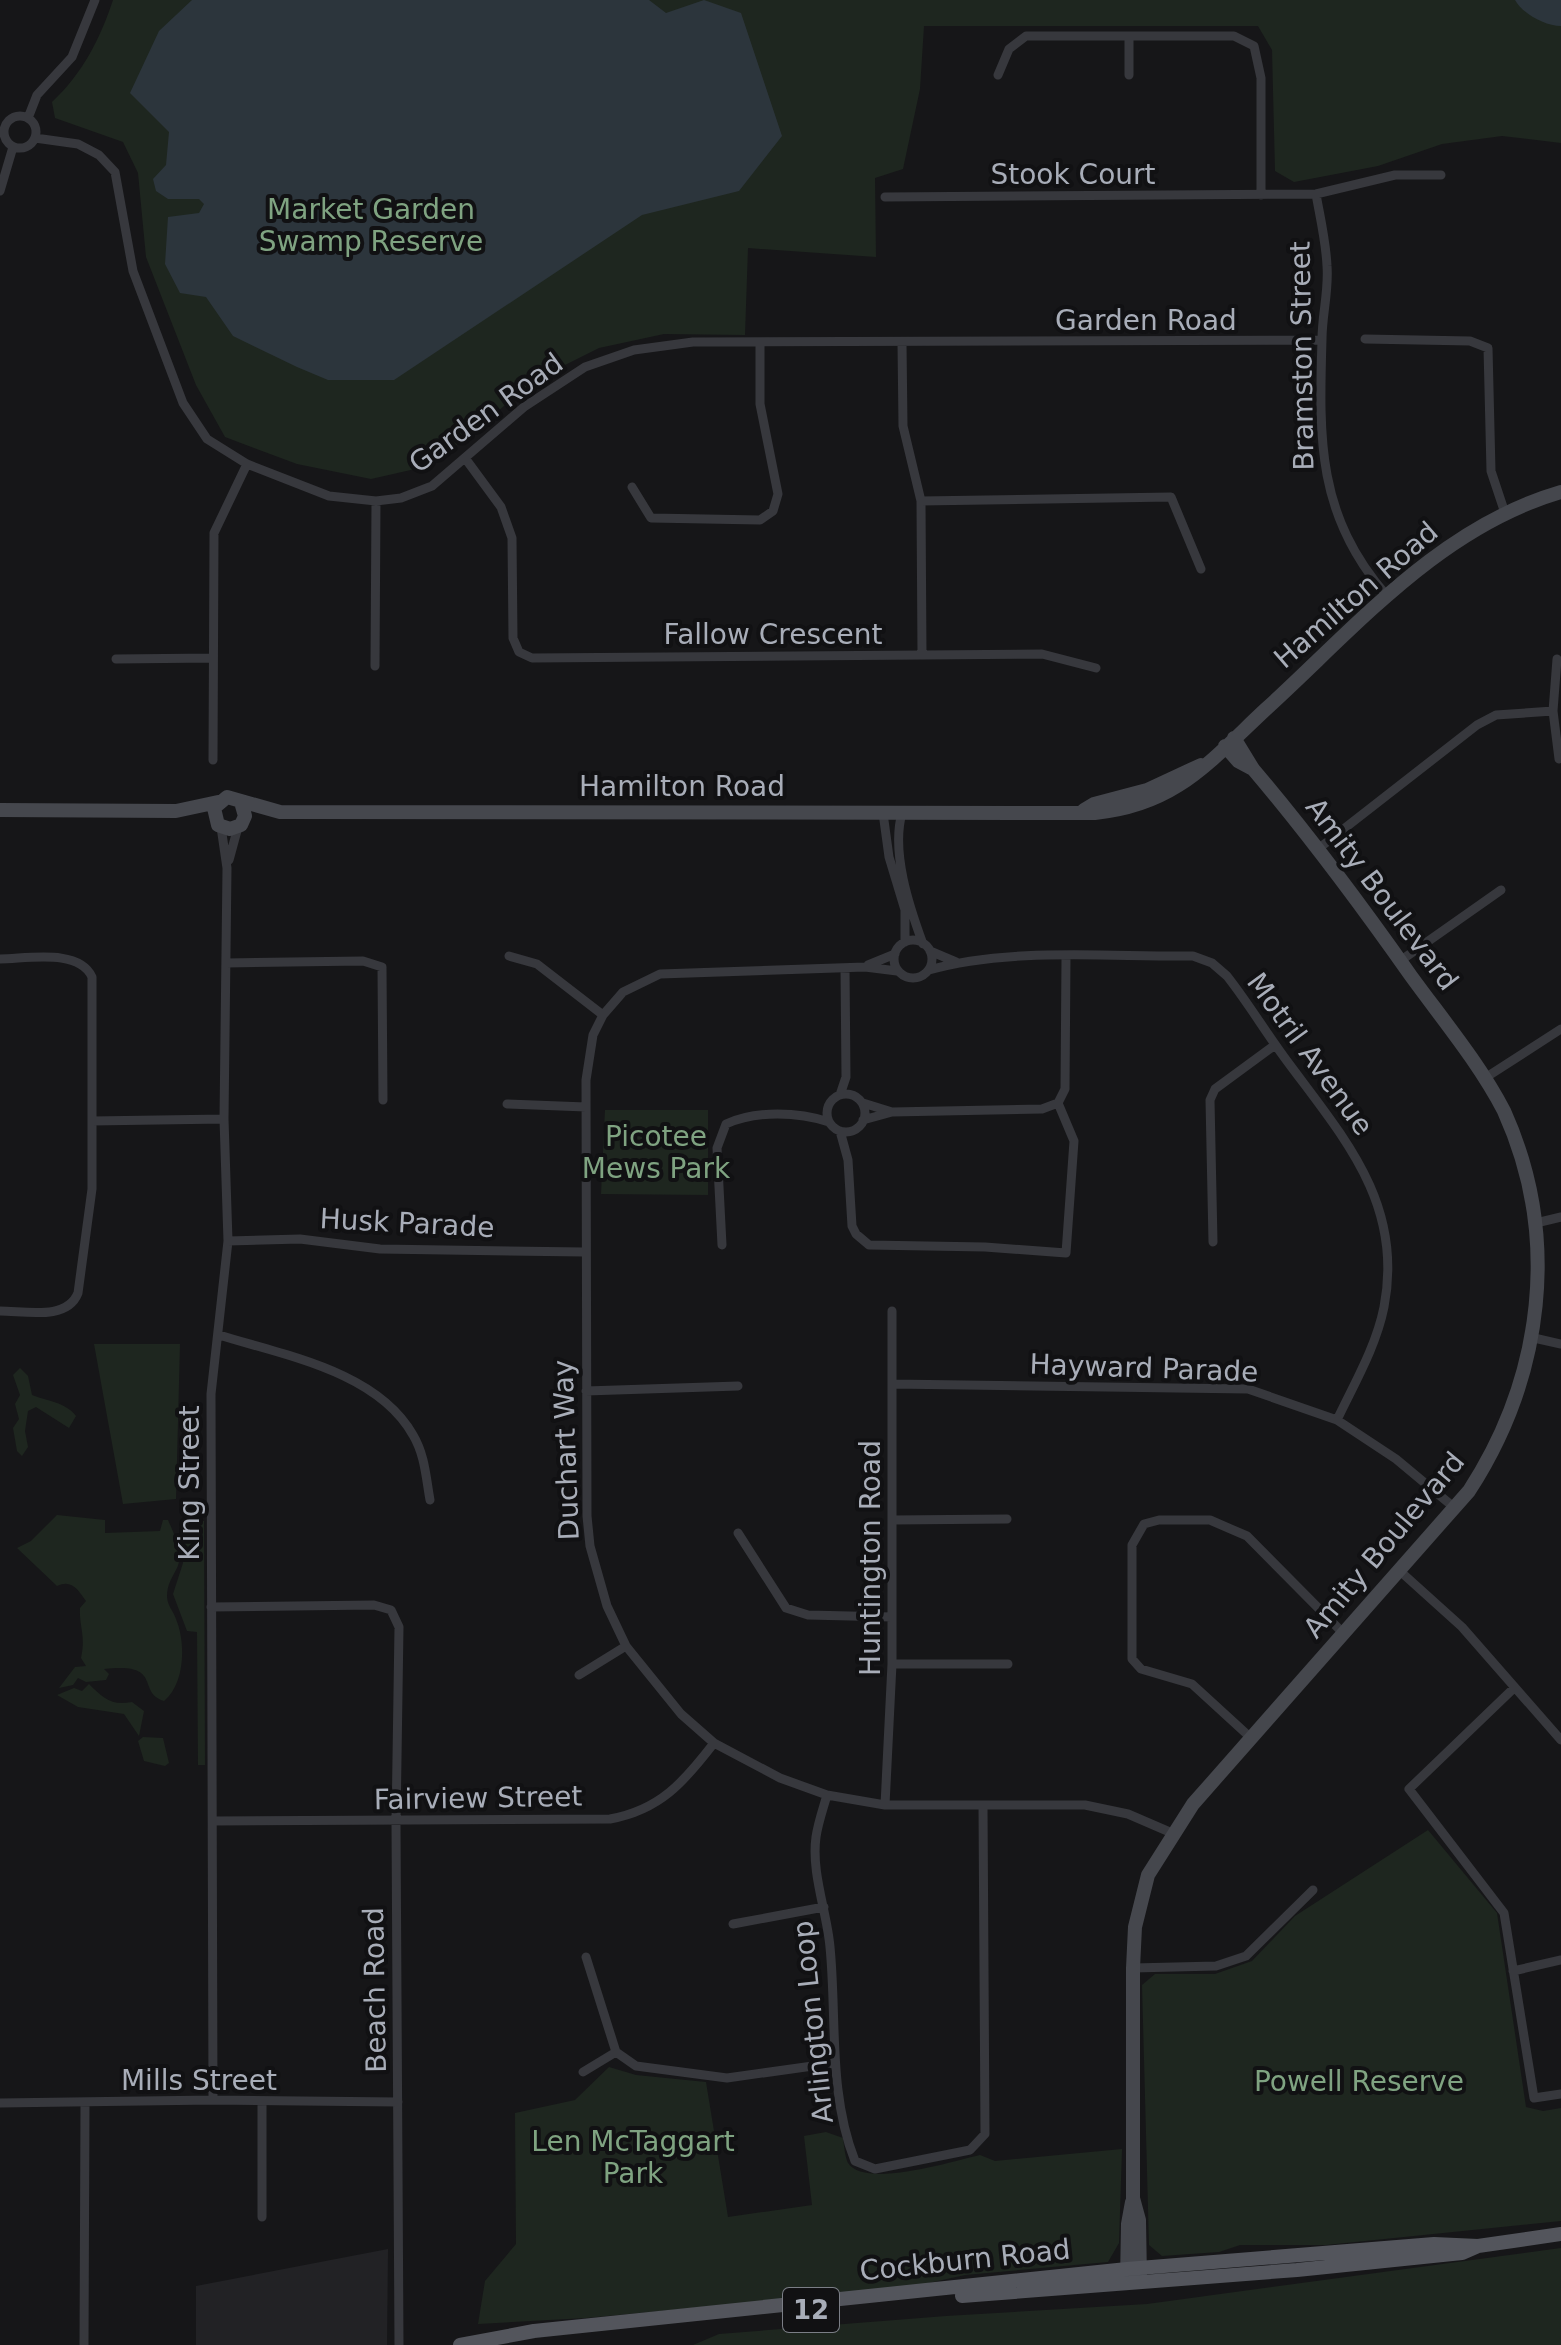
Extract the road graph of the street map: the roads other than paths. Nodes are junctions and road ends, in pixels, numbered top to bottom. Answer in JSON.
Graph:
{"nodes":[{"id":1,"x":95,"y":0,"type":"edge"},
{"id":2,"x":1129,"y":37,"type":"junction"},
{"id":3,"x":998,"y":75,"type":"dead end"},
{"id":4,"x":1129,"y":75,"type":"dead end"},
{"id":5,"x":28,"y":118,"type":"junction"},
{"id":6,"x":3,"y":126,"type":"edge"},
{"id":7,"x":35,"y":138,"type":"junction"},
{"id":8,"x":13,"y":147,"type":"junction"},
{"id":9,"x":1441,"y":175,"type":"dead end"},
{"id":10,"x":0,"y":191,"type":"edge"},
{"id":11,"x":1316,"y":194,"type":"junction"},
{"id":12,"x":1261,"y":195,"type":"junction"},
{"id":13,"x":885,"y":197,"type":"dead end"},
{"id":14,"x":1365,"y":339,"type":"dead end"},
{"id":15,"x":1322,"y":340,"type":"junction"},
{"id":16,"x":760,"y":342,"type":"junction"},
{"id":17,"x":902,"y":343,"type":"junction"},
{"id":18,"x":465,"y":458,"type":"junction"},
{"id":19,"x":247,"y":464,"type":"junction"},
{"id":20,"x":632,"y":487,"type":"dead end"},
{"id":21,"x":1561,"y":492,"type":"edge"},
{"id":22,"x":376,"y":501,"type":"junction"},
{"id":23,"x":921,"y":501,"type":"junction"},
{"id":24,"x":1505,"y":513,"type":"junction"},
{"id":25,"x":1201,"y":569,"type":"dead end"},
{"id":26,"x":1387,"y":596,"type":"junction"},
{"id":27,"x":922,"y":655,"type":"junction"},
{"id":28,"x":213,"y":658,"type":"junction"},
{"id":29,"x":116,"y":659,"type":"dead end"},
{"id":30,"x":1557,"y":659,"type":"dead end"},
{"id":31,"x":375,"y":666,"type":"dead end"},
{"id":32,"x":1096,"y":668,"type":"dead end"},
{"id":33,"x":1553,"y":711,"type":"junction"},
{"id":34,"x":1230,"y":742,"type":"junction"},
{"id":35,"x":1559,"y":759,"type":"edge"},
{"id":36,"x":213,"y":760,"type":"dead end"},
{"id":37,"x":218,"y":802,"type":"junction"},
{"id":38,"x":241,"y":802,"type":"junction"},
{"id":39,"x":0,"y":810,"type":"edge"},
{"id":40,"x":176,"y":811,"type":"junction"},
{"id":41,"x":280,"y":812,"type":"junction"},
{"id":42,"x":883,"y":813,"type":"junction"},
{"id":43,"x":902,"y":813,"type":"junction"},
{"id":44,"x":218,"y":824,"type":"junction"},
{"id":45,"x":240,"y":826,"type":"junction"},
{"id":46,"x":1318,"y":849,"type":"junction"},
{"id":47,"x":227,"y":868,"type":"junction"},
{"id":48,"x":1501,"y":890,"type":"dead end"},
{"id":49,"x":905,"y":942,"type":"junction"},
{"id":50,"x":926,"y":947,"type":"junction"},
{"id":51,"x":895,"y":954,"type":"junction"},
{"id":52,"x":509,"y":956,"type":"dead end"},
{"id":53,"x":1066,"y":958,"type":"junction"},
{"id":54,"x":0,"y":959,"type":"edge"},
{"id":55,"x":1400,"y":961,"type":"junction"},
{"id":56,"x":956,"y":962,"type":"junction"},
{"id":57,"x":226,"y":963,"type":"junction"},
{"id":58,"x":865,"y":967,"type":"junction"},
{"id":59,"x":845,"y":968,"type":"junction"},
{"id":60,"x":929,"y":970,"type":"junction"},
{"id":61,"x":897,"y":971,"type":"junction"},
{"id":62,"x":603,"y":1015,"type":"junction"},
{"id":63,"x":1561,"y":1029,"type":"edge"},
{"id":64,"x":1275,"y":1045,"type":"junction"},
{"id":65,"x":846,"y":1077,"type":"junction"},
{"id":66,"x":1485,"y":1078,"type":"junction"},
{"id":67,"x":840,"y":1095,"type":"junction"},
{"id":68,"x":859,"y":1099,"type":"junction"},
{"id":69,"x":383,"y":1100,"type":"dead end"},
{"id":70,"x":829,"y":1103,"type":"junction"},
{"id":71,"x":1058,"y":1103,"type":"junction"},
{"id":72,"x":507,"y":1104,"type":"dead end"},
{"id":73,"x":586,"y":1107,"type":"junction"},
{"id":74,"x":892,"y":1112,"type":"junction"},
{"id":75,"x":806,"y":1114,"type":"junction"},
{"id":76,"x":224,"y":1119,"type":"junction"},
{"id":77,"x":863,"y":1120,"type":"junction"},
{"id":78,"x":92,"y":1121,"type":"junction"},
{"id":79,"x":829,"y":1122,"type":"junction"},
{"id":80,"x":855,"y":1130,"type":"junction"},
{"id":81,"x":840,"y":1131,"type":"junction"},
{"id":82,"x":848,"y":1160,"type":"junction"},
{"id":83,"x":1561,"y":1217,"type":"edge"},
{"id":84,"x":1536,"y":1223,"type":"junction"},
{"id":85,"x":228,"y":1241,"type":"junction"},
{"id":86,"x":1213,"y":1242,"type":"dead end"},
{"id":87,"x":722,"y":1245,"type":"dead end"},
{"id":88,"x":584,"y":1252,"type":"junction"},
{"id":89,"x":0,"y":1311,"type":"edge"},
{"id":90,"x":892,"y":1311,"type":"dead end"},
{"id":91,"x":219,"y":1335,"type":"junction"},
{"id":92,"x":1534,"y":1338,"type":"junction"},
{"id":93,"x":1561,"y":1344,"type":"edge"},
{"id":94,"x":892,"y":1384,"type":"junction"},
{"id":95,"x":738,"y":1386,"type":"dead end"},
{"id":96,"x":586,"y":1391,"type":"junction"},
{"id":97,"x":1337,"y":1420,"type":"junction"},
{"id":98,"x":430,"y":1500,"type":"dead end"},
{"id":99,"x":1456,"y":1509,"type":"junction"},
{"id":100,"x":1007,"y":1519,"type":"dead end"},
{"id":101,"x":893,"y":1520,"type":"junction"},
{"id":102,"x":738,"y":1533,"type":"dead end"},
{"id":103,"x":1401,"y":1572,"type":"junction"},
{"id":104,"x":211,"y":1607,"type":"junction"},
{"id":105,"x":892,"y":1617,"type":"junction"},
{"id":106,"x":1344,"y":1634,"type":"junction"},
{"id":107,"x":626,"y":1646,"type":"junction"},
{"id":108,"x":892,"y":1664,"type":"junction"},
{"id":109,"x":1008,"y":1664,"type":"dead end"},
{"id":110,"x":579,"y":1675,"type":"dead end"},
{"id":111,"x":1514,"y":1688,"type":"junction"},
{"id":112,"x":1251,"y":1738,"type":"junction"},
{"id":113,"x":1561,"y":1740,"type":"edge"},
{"id":114,"x":714,"y":1743,"type":"junction"},
{"id":115,"x":827,"y":1795,"type":"junction"},
{"id":116,"x":885,"y":1805,"type":"junction"},
{"id":117,"x":983,"y":1805,"type":"junction"},
{"id":118,"x":213,"y":1821,"type":"junction"},
{"id":119,"x":396,"y":1823,"type":"junction"},
{"id":120,"x":1172,"y":1833,"type":"junction"},
{"id":121,"x":1313,"y":1890,"type":"dead end"},
{"id":122,"x":824,"y":1907,"type":"junction"},
{"id":123,"x":733,"y":1924,"type":"dead end"},
{"id":124,"x":586,"y":1957,"type":"dead end"},
{"id":125,"x":1561,"y":1960,"type":"edge"},
{"id":126,"x":1133,"y":1968,"type":"junction"},
{"id":127,"x":1513,"y":1971,"type":"junction"},
{"id":128,"x":616,"y":2052,"type":"junction"},
{"id":129,"x":834,"y":2063,"type":"junction"},
{"id":130,"x":583,"y":2072,"type":"dead end"},
{"id":131,"x":1561,"y":2094,"type":"edge"},
{"id":132,"x":213,"y":2100,"type":"junction"},
{"id":133,"x":262,"y":2102,"type":"junction"},
{"id":134,"x":398,"y":2102,"type":"junction"},
{"id":135,"x":0,"y":2103,"type":"edge"},
{"id":136,"x":85,"y":2103,"type":"junction"},
{"id":137,"x":262,"y":2217,"type":"dead end"},
{"id":138,"x":1561,"y":2234,"type":"edge"},
{"id":139,"x":1133,"y":2276,"type":"junction"},
{"id":140,"x":84,"y":2345,"type":"edge"},
{"id":141,"x":399,"y":2345,"type":"edge"},
{"id":142,"x":460,"y":2345,"type":"edge"},
{"id":143,"x":496,"y":2345,"type":"edge"}],
"edges":[{"from":1,"to":5,"type":"street"},
{"from":2,"to":3,"type":"street"},
{"from":2,"to":4,"type":"street"},
{"from":2,"to":12,"type":"street"},
{"from":5,"to":6,"type":"street"},
{"from":5,"to":7,"type":"street"},
{"from":6,"to":8,"type":"street"},
{"from":7,"to":8,"type":"street"},
{"from":7,"to":19,"type":"street","name":"Garden Road"},
{"from":8,"to":10,"type":"street"},
{"from":9,"to":11,"type":"street","name":"Stook Court"},
{"from":11,"to":12,"type":"street","name":"Stook Court"},
{"from":11,"to":15,"type":"street","name":"Bramston Street"},
{"from":12,"to":13,"type":"street","name":"Stook Court"},
{"from":14,"to":24,"type":"street"},
{"from":15,"to":17,"type":"street","name":"Garden Road"},
{"from":15,"to":26,"type":"street","name":"Bramston Street"},
{"from":16,"to":17,"type":"street","name":"Garden Road"},
{"from":16,"to":18,"type":"street","name":"Garden Road"},
{"from":16,"to":20,"type":"street"},
{"from":17,"to":23,"type":"street","name":"Fallow Crescent"},
{"from":18,"to":22,"type":"street","name":"Garden Road"},
{"from":18,"to":27,"type":"street","name":"Fallow Crescent"},
{"from":19,"to":22,"type":"street","name":"Garden Road"},
{"from":19,"to":28,"type":"street"},
{"from":21,"to":24,"type":"main road","name":"Hamilton Road"},
{"from":22,"to":31,"type":"street"},
{"from":23,"to":25,"type":"street"},
{"from":23,"to":27,"type":"street","name":"Fallow Crescent"},
{"from":24,"to":26,"type":"main road","name":"Hamilton Road"},
{"from":26,"to":34,"type":"main road","name":"Hamilton Road"},
{"from":27,"to":32,"type":"street"},
{"from":28,"to":29,"type":"street"},
{"from":28,"to":36,"type":"street"},
{"from":30,"to":33,"type":"street"},
{"from":33,"to":35,"type":"street"},
{"from":33,"to":46,"type":"street"},
{"from":34,"to":43,"type":"main road","name":"Hamilton Road"},
{"from":34,"to":46,"type":"main road","name":"Amity Boulevard"},
{"from":37,"to":38,"type":"main road"},
{"from":37,"to":40,"type":"main road"},
{"from":37,"to":44,"type":"main road"},
{"from":38,"to":41,"type":"main road","name":"Hamilton Road"},
{"from":38,"to":45,"type":"main road"},
{"from":39,"to":40,"type":"main road"},
{"from":40,"to":44,"type":"main road"},
{"from":41,"to":42,"type":"main road","name":"Hamilton Road"},
{"from":41,"to":45,"type":"main road","name":"Hamilton Road"},
{"from":42,"to":43,"type":"main road","name":"Hamilton Road"},
{"from":42,"to":49,"type":"street"},
{"from":43,"to":50,"type":"street"},
{"from":44,"to":45,"type":"main road"},
{"from":44,"to":47,"type":"street","name":"King Street"},
{"from":45,"to":47,"type":"street","name":"King Street"},
{"from":46,"to":55,"type":"main road","name":"Amity Boulevard"},
{"from":47,"to":57,"type":"street","name":"King Street"},
{"from":48,"to":55,"type":"street"},
{"from":49,"to":50,"type":"street"},
{"from":49,"to":51,"type":"street"},
{"from":50,"to":56,"type":"street","name":"Motril Avenue"},
{"from":50,"to":60,"type":"street"},
{"from":51,"to":58,"type":"street","name":"Duchart Way"},
{"from":51,"to":61,"type":"street"},
{"from":52,"to":62,"type":"street"},
{"from":53,"to":56,"type":"street","name":"Motril Avenue"},
{"from":53,"to":64,"type":"street","name":"Motril Avenue"},
{"from":53,"to":71,"type":"street"},
{"from":54,"to":78,"type":"street"},
{"from":55,"to":66,"type":"main road","name":"Amity Boulevard"},
{"from":56,"to":60,"type":"street","name":"Motril Avenue"},
{"from":57,"to":69,"type":"street"},
{"from":57,"to":76,"type":"street","name":"King Street"},
{"from":58,"to":59,"type":"street","name":"Duchart Way"},
{"from":58,"to":61,"type":"street","name":"Duchart Way"},
{"from":59,"to":62,"type":"street","name":"Duchart Way"},
{"from":59,"to":65,"type":"street"},
{"from":60,"to":61,"type":"street"},
{"from":62,"to":73,"type":"street","name":"Duchart Way"},
{"from":63,"to":66,"type":"street"},
{"from":64,"to":86,"type":"street"},
{"from":64,"to":97,"type":"street","name":"Motril Avenue"},
{"from":65,"to":67,"type":"street"},
{"from":65,"to":68,"type":"street"},
{"from":66,"to":84,"type":"main road","name":"Amity Boulevard"},
{"from":67,"to":68,"type":"street"},
{"from":67,"to":70,"type":"street"},
{"from":68,"to":74,"type":"street"},
{"from":68,"to":77,"type":"street"},
{"from":70,"to":75,"type":"street"},
{"from":70,"to":79,"type":"street"},
{"from":71,"to":74,"type":"street"},
{"from":71,"to":82,"type":"street"},
{"from":72,"to":73,"type":"street"},
{"from":73,"to":88,"type":"street","name":"Duchart Way"},
{"from":74,"to":77,"type":"street"},
{"from":75,"to":79,"type":"street"},
{"from":75,"to":87,"type":"street"},
{"from":76,"to":78,"type":"street"},
{"from":76,"to":85,"type":"street","name":"King Street"},
{"from":77,"to":80,"type":"street"},
{"from":78,"to":89,"type":"street"},
{"from":79,"to":81,"type":"street"},
{"from":80,"to":81,"type":"street"},
{"from":80,"to":82,"type":"street"},
{"from":81,"to":82,"type":"street"},
{"from":83,"to":84,"type":"street"},
{"from":84,"to":92,"type":"main road","name":"Amity Boulevard"},
{"from":85,"to":88,"type":"street","name":"Husk Parade"},
{"from":85,"to":91,"type":"street","name":"King Street"},
{"from":88,"to":96,"type":"street","name":"Duchart Way"},
{"from":90,"to":94,"type":"street","name":"Huntington Road"},
{"from":91,"to":98,"type":"street"},
{"from":91,"to":104,"type":"street","name":"King Street"},
{"from":92,"to":93,"type":"street"},
{"from":92,"to":99,"type":"main road","name":"Amity Boulevard"},
{"from":94,"to":97,"type":"street","name":"Hayward Parade"},
{"from":94,"to":101,"type":"street","name":"Huntington Road"},
{"from":95,"to":96,"type":"street"},
{"from":96,"to":107,"type":"street","name":"Duchart Way"},
{"from":97,"to":99,"type":"street","name":"Hayward Parade"},
{"from":99,"to":103,"type":"main road","name":"Amity Boulevard"},
{"from":100,"to":101,"type":"street"},
{"from":101,"to":105,"type":"street","name":"Huntington Road"},
{"from":102,"to":105,"type":"street"},
{"from":103,"to":106,"type":"main road","name":"Amity Boulevard"},
{"from":103,"to":111,"type":"street"},
{"from":104,"to":118,"type":"street","name":"King Street"},
{"from":104,"to":119,"type":"street","name":"Beach Road"},
{"from":105,"to":108,"type":"street","name":"Huntington Road"},
{"from":106,"to":112,"type":"main road","name":"Amity Boulevard"},
{"from":106,"to":112,"type":"street"},
{"from":107,"to":110,"type":"street"},
{"from":107,"to":114,"type":"street","name":"Duchart Way"},
{"from":108,"to":109,"type":"street"},
{"from":108,"to":116,"type":"street","name":"Huntington Road"},
{"from":111,"to":113,"type":"street"},
{"from":111,"to":127,"type":"street"},
{"from":112,"to":120,"type":"main road","name":"Amity Boulevard"},
{"from":114,"to":115,"type":"street","name":"Duchart Way"},
{"from":114,"to":119,"type":"street","name":"Fairview Street"},
{"from":115,"to":116,"type":"street","name":"Duchart Way"},
{"from":115,"to":122,"type":"street","name":"Arlington Loop"},
{"from":116,"to":117,"type":"street","name":"Duchart Way"},
{"from":117,"to":120,"type":"street","name":"Duchart Way"},
{"from":117,"to":129,"type":"street","name":"Arlington Loop"},
{"from":118,"to":119,"type":"street","name":"Fairview Street"},
{"from":118,"to":132,"type":"street","name":"King Street"},
{"from":119,"to":134,"type":"street","name":"Beach Road"},
{"from":120,"to":126,"type":"main road","name":"Amity Boulevard"},
{"from":121,"to":126,"type":"street"},
{"from":122,"to":123,"type":"street"},
{"from":122,"to":129,"type":"street","name":"Arlington Loop"},
{"from":124,"to":128,"type":"street"},
{"from":125,"to":127,"type":"street"},
{"from":126,"to":139,"type":"main road","name":"Amity Boulevard"},
{"from":127,"to":131,"type":"street"},
{"from":128,"to":129,"type":"street"},
{"from":128,"to":130,"type":"street"},
{"from":132,"to":133,"type":"street","name":"Mills Street"},
{"from":132,"to":136,"type":"street","name":"Mills Street"},
{"from":133,"to":134,"type":"street","name":"Mills Street"},
{"from":133,"to":137,"type":"street"},
{"from":134,"to":141,"type":"street","name":"Beach Road"},
{"from":135,"to":136,"type":"street","name":"Mills Street"},
{"from":136,"to":140,"type":"street"},
{"from":138,"to":139,"type":"main road","name":"Cockburn Road","number":"12"},
{"from":139,"to":142,"type":"main road","name":"Cockburn Road","number":"12"},
{"from":139,"to":143,"type":"main road","name":"Cockburn Road","number":"12"}]}
